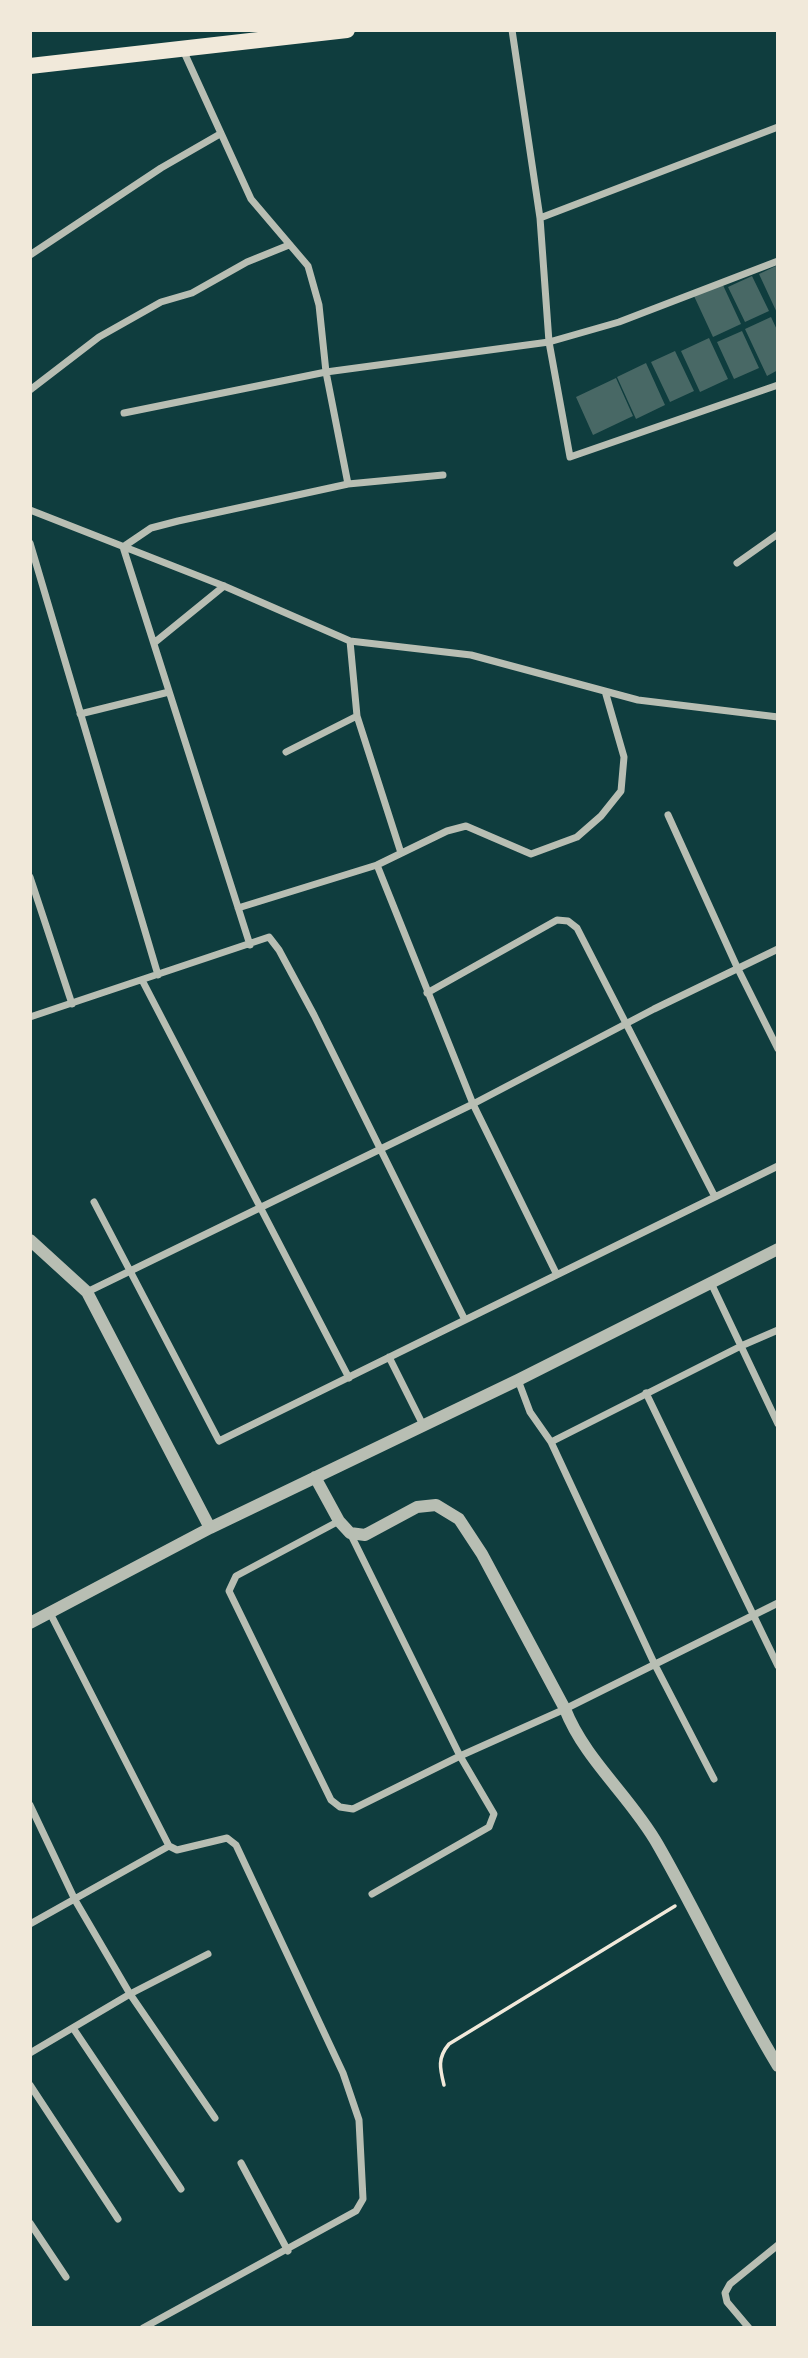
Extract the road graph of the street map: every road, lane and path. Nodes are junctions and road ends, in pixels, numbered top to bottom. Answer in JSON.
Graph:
{"nodes":[{"id":1,"x":347,"y":30,"type":"edge"},
{"id":2,"x":512,"y":30,"type":"edge"},
{"id":3,"x":183,"y":50,"type":"junction"},
{"id":4,"x":30,"y":66,"type":"edge"},
{"id":5,"x":778,"y":127,"type":"edge"},
{"id":6,"x":220,"y":134,"type":"junction"},
{"id":7,"x":540,"y":218,"type":"junction"},
{"id":8,"x":289,"y":245,"type":"junction"},
{"id":9,"x":30,"y":254,"type":"edge"},
{"id":10,"x":778,"y":261,"type":"edge"},
{"id":11,"x":549,"y":342,"type":"junction"},
{"id":12,"x":326,"y":372,"type":"junction"},
{"id":13,"x":778,"y":384,"type":"edge"},
{"id":14,"x":30,"y":390,"type":"edge"},
{"id":15,"x":124,"y":413,"type":"dead end"},
{"id":16,"x":443,"y":475,"type":"dead end"},
{"id":17,"x":348,"y":484,"type":"junction"},
{"id":18,"x":30,"y":510,"type":"edge"},
{"id":19,"x":778,"y":534,"type":"edge"},
{"id":20,"x":30,"y":543,"type":"edge"},
{"id":21,"x":123,"y":547,"type":"junction"},
{"id":22,"x":737,"y":563,"type":"dead end"},
{"id":23,"x":224,"y":586,"type":"junction"},
{"id":24,"x":350,"y":641,"type":"junction"},
{"id":25,"x":153,"y":643,"type":"junction"},
{"id":26,"x":169,"y":691,"type":"junction"},
{"id":27,"x":604,"y":691,"type":"junction"},
{"id":28,"x":80,"y":714,"type":"junction"},
{"id":29,"x":357,"y":716,"type":"junction"},
{"id":30,"x":778,"y":717,"type":"edge"},
{"id":31,"x":286,"y":752,"type":"dead end"},
{"id":32,"x":668,"y":815,"type":"dead end"},
{"id":33,"x":401,"y":853,"type":"junction"},
{"id":34,"x":377,"y":865,"type":"junction"},
{"id":35,"x":30,"y":877,"type":"edge"},
{"id":36,"x":238,"y":908,"type":"junction"},
{"id":37,"x":250,"y":945,"type":"junction"},
{"id":38,"x":778,"y":949,"type":"edge"},
{"id":39,"x":737,"y":967,"type":"junction"},
{"id":40,"x":158,"y":975,"type":"junction"},
{"id":41,"x":142,"y":980,"type":"junction"},
{"id":42,"x":427,"y":993,"type":"junction"},
{"id":43,"x":72,"y":1003,"type":"junction"},
{"id":44,"x":30,"y":1017,"type":"edge"},
{"id":45,"x":625,"y":1025,"type":"junction"},
{"id":46,"x":778,"y":1049,"type":"edge"},
{"id":47,"x":473,"y":1104,"type":"junction"},
{"id":48,"x":381,"y":1149,"type":"junction"},
{"id":49,"x":778,"y":1166,"type":"edge"},
{"id":50,"x":715,"y":1197,"type":"junction"},
{"id":51,"x":94,"y":1202,"type":"dead end"},
{"id":52,"x":260,"y":1208,"type":"junction"},
{"id":53,"x":30,"y":1240,"type":"edge"},
{"id":54,"x":778,"y":1249,"type":"edge"},
{"id":55,"x":132,"y":1272,"type":"junction"},
{"id":56,"x":556,"y":1273,"type":"junction"},
{"id":57,"x":710,"y":1283,"type":"junction"},
{"id":58,"x":87,"y":1293,"type":"junction"},
{"id":59,"x":464,"y":1318,"type":"junction"},
{"id":60,"x":778,"y":1330,"type":"edge"},
{"id":61,"x":741,"y":1346,"type":"junction"},
{"id":62,"x":389,"y":1357,"type":"junction"},
{"id":63,"x":349,"y":1378,"type":"junction"},
{"id":64,"x":518,"y":1380,"type":"junction"},
{"id":65,"x":646,"y":1393,"type":"junction"},
{"id":66,"x":778,"y":1424,"type":"edge"},
{"id":67,"x":423,"y":1425,"type":"junction"},
{"id":68,"x":551,"y":1442,"type":"junction"},
{"id":69,"x":314,"y":1477,"type":"junction"},
{"id":70,"x":339,"y":1521,"type":"junction"},
{"id":71,"x":210,"y":1528,"type":"junction"},
{"id":72,"x":350,"y":1533,"type":"junction"},
{"id":73,"x":778,"y":1603,"type":"edge"},
{"id":74,"x":50,"y":1614,"type":"junction"},
{"id":75,"x":753,"y":1615,"type":"junction"},
{"id":76,"x":30,"y":1623,"type":"edge"},
{"id":77,"x":654,"y":1663,"type":"junction"},
{"id":78,"x":778,"y":1666,"type":"edge"},
{"id":79,"x":565,"y":1709,"type":"junction"},
{"id":80,"x":460,"y":1756,"type":"junction"},
{"id":81,"x":714,"y":1779,"type":"dead end"},
{"id":82,"x":30,"y":1805,"type":"edge"},
{"id":83,"x":169,"y":1846,"type":"junction"},
{"id":84,"x":372,"y":1894,"type":"dead end"},
{"id":85,"x":686,"y":1899,"type":"junction"},
{"id":86,"x":75,"y":1900,"type":"junction"},
{"id":87,"x":30,"y":1924,"type":"edge"},
{"id":88,"x":208,"y":1954,"type":"dead end"},
{"id":89,"x":130,"y":1994,"type":"junction"},
{"id":90,"x":73,"y":2028,"type":"junction"},
{"id":91,"x":30,"y":2053,"type":"edge"},
{"id":92,"x":778,"y":2066,"type":"edge"},
{"id":93,"x":30,"y":2085,"type":"edge"},
{"id":94,"x":444,"y":2085,"type":"dead end"},
{"id":95,"x":215,"y":2118,"type":"dead end"},
{"id":96,"x":241,"y":2162,"type":"dead end"},
{"id":97,"x":181,"y":2189,"type":"dead end"},
{"id":98,"x":118,"y":2219,"type":"dead end"},
{"id":99,"x":30,"y":2225,"type":"edge"},
{"id":100,"x":778,"y":2245,"type":"edge"},
{"id":101,"x":288,"y":2251,"type":"junction"},
{"id":102,"x":66,"y":2277,"type":"dead end"},
{"id":103,"x":143,"y":2328,"type":"edge"},
{"id":104,"x":749,"y":2328,"type":"edge"}],
"edges":[{"from":1,"to":3,"type":"main road"},
{"from":2,"to":7,"type":"street"},
{"from":3,"to":4,"type":"main road"},
{"from":3,"to":6,"type":"street"},
{"from":5,"to":7,"type":"street"},
{"from":6,"to":8,"type":"street"},
{"from":6,"to":9,"type":"street"},
{"from":7,"to":11,"type":"street"},
{"from":8,"to":12,"type":"street"},
{"from":8,"to":14,"type":"street"},
{"from":10,"to":11,"type":"street"},
{"from":11,"to":12,"type":"street"},
{"from":11,"to":13,"type":"street"},
{"from":12,"to":15,"type":"street"},
{"from":12,"to":17,"type":"street"},
{"from":16,"to":17,"type":"street"},
{"from":17,"to":21,"type":"street"},
{"from":18,"to":21,"type":"street"},
{"from":19,"to":22,"type":"street"},
{"from":20,"to":28,"type":"street"},
{"from":21,"to":23,"type":"street"},
{"from":21,"to":25,"type":"street"},
{"from":23,"to":24,"type":"street"},
{"from":23,"to":25,"type":"street"},
{"from":24,"to":27,"type":"street"},
{"from":24,"to":29,"type":"street"},
{"from":25,"to":26,"type":"street"},
{"from":26,"to":28,"type":"street"},
{"from":26,"to":36,"type":"street"},
{"from":27,"to":30,"type":"street"},
{"from":27,"to":33,"type":"street"},
{"from":28,"to":40,"type":"street"},
{"from":29,"to":31,"type":"street"},
{"from":29,"to":33,"type":"street"},
{"from":32,"to":39,"type":"street"},
{"from":33,"to":34,"type":"street"},
{"from":34,"to":36,"type":"street"},
{"from":34,"to":42,"type":"street"},
{"from":35,"to":43,"type":"street"},
{"from":36,"to":37,"type":"street"},
{"from":37,"to":40,"type":"street"},
{"from":37,"to":48,"type":"street"},
{"from":38,"to":39,"type":"street"},
{"from":39,"to":45,"type":"street"},
{"from":39,"to":46,"type":"street"},
{"from":40,"to":41,"type":"street"},
{"from":41,"to":43,"type":"street"},
{"from":41,"to":52,"type":"street"},
{"from":42,"to":45,"type":"street"},
{"from":42,"to":47,"type":"street"},
{"from":43,"to":44,"type":"street"},
{"from":45,"to":47,"type":"street"},
{"from":45,"to":50,"type":"street"},
{"from":47,"to":48,"type":"street"},
{"from":47,"to":56,"type":"street"},
{"from":48,"to":52,"type":"street"},
{"from":48,"to":59,"type":"street"},
{"from":49,"to":50,"type":"street"},
{"from":50,"to":56,"type":"street"},
{"from":51,"to":55,"type":"street"},
{"from":52,"to":55,"type":"street"},
{"from":52,"to":63,"type":"street"},
{"from":53,"to":58,"type":"street"},
{"from":54,"to":57,"type":"street"},
{"from":55,"to":58,"type":"street"},
{"from":55,"to":63,"type":"street"},
{"from":56,"to":59,"type":"street"},
{"from":57,"to":61,"type":"street"},
{"from":57,"to":64,"type":"street"},
{"from":58,"to":71,"type":"street"},
{"from":59,"to":62,"type":"street"},
{"from":60,"to":61,"type":"street"},
{"from":61,"to":65,"type":"street"},
{"from":61,"to":66,"type":"street"},
{"from":62,"to":63,"type":"street"},
{"from":62,"to":67,"type":"street"},
{"from":64,"to":67,"type":"street"},
{"from":64,"to":68,"type":"street"},
{"from":65,"to":68,"type":"street"},
{"from":65,"to":75,"type":"street"},
{"from":67,"to":69,"type":"street"},
{"from":68,"to":77,"type":"street"},
{"from":69,"to":70,"type":"street"},
{"from":69,"to":71,"type":"street"},
{"from":70,"to":72,"type":"street"},
{"from":70,"to":80,"type":"street"},
{"from":71,"to":74,"type":"street"},
{"from":72,"to":79,"type":"street"},
{"from":72,"to":80,"type":"street"},
{"from":73,"to":75,"type":"street"},
{"from":74,"to":76,"type":"street"},
{"from":74,"to":83,"type":"street"},
{"from":75,"to":77,"type":"street"},
{"from":75,"to":78,"type":"street"},
{"from":77,"to":79,"type":"street"},
{"from":77,"to":81,"type":"street"},
{"from":79,"to":80,"type":"street"},
{"from":79,"to":85,"type":"street"},
{"from":80,"to":84,"type":"street"},
{"from":82,"to":86,"type":"street"},
{"from":83,"to":86,"type":"street"},
{"from":83,"to":101,"type":"street"},
{"from":85,"to":92,"type":"street"},
{"from":85,"to":94,"type":"path"},
{"from":86,"to":87,"type":"street"},
{"from":86,"to":89,"type":"street"},
{"from":88,"to":89,"type":"street"},
{"from":89,"to":90,"type":"street"},
{"from":89,"to":95,"type":"street"},
{"from":90,"to":91,"type":"street"},
{"from":90,"to":97,"type":"street"},
{"from":93,"to":98,"type":"street"},
{"from":96,"to":101,"type":"street"},
{"from":99,"to":102,"type":"street"},
{"from":100,"to":104,"type":"street"},
{"from":101,"to":103,"type":"street"}]}
